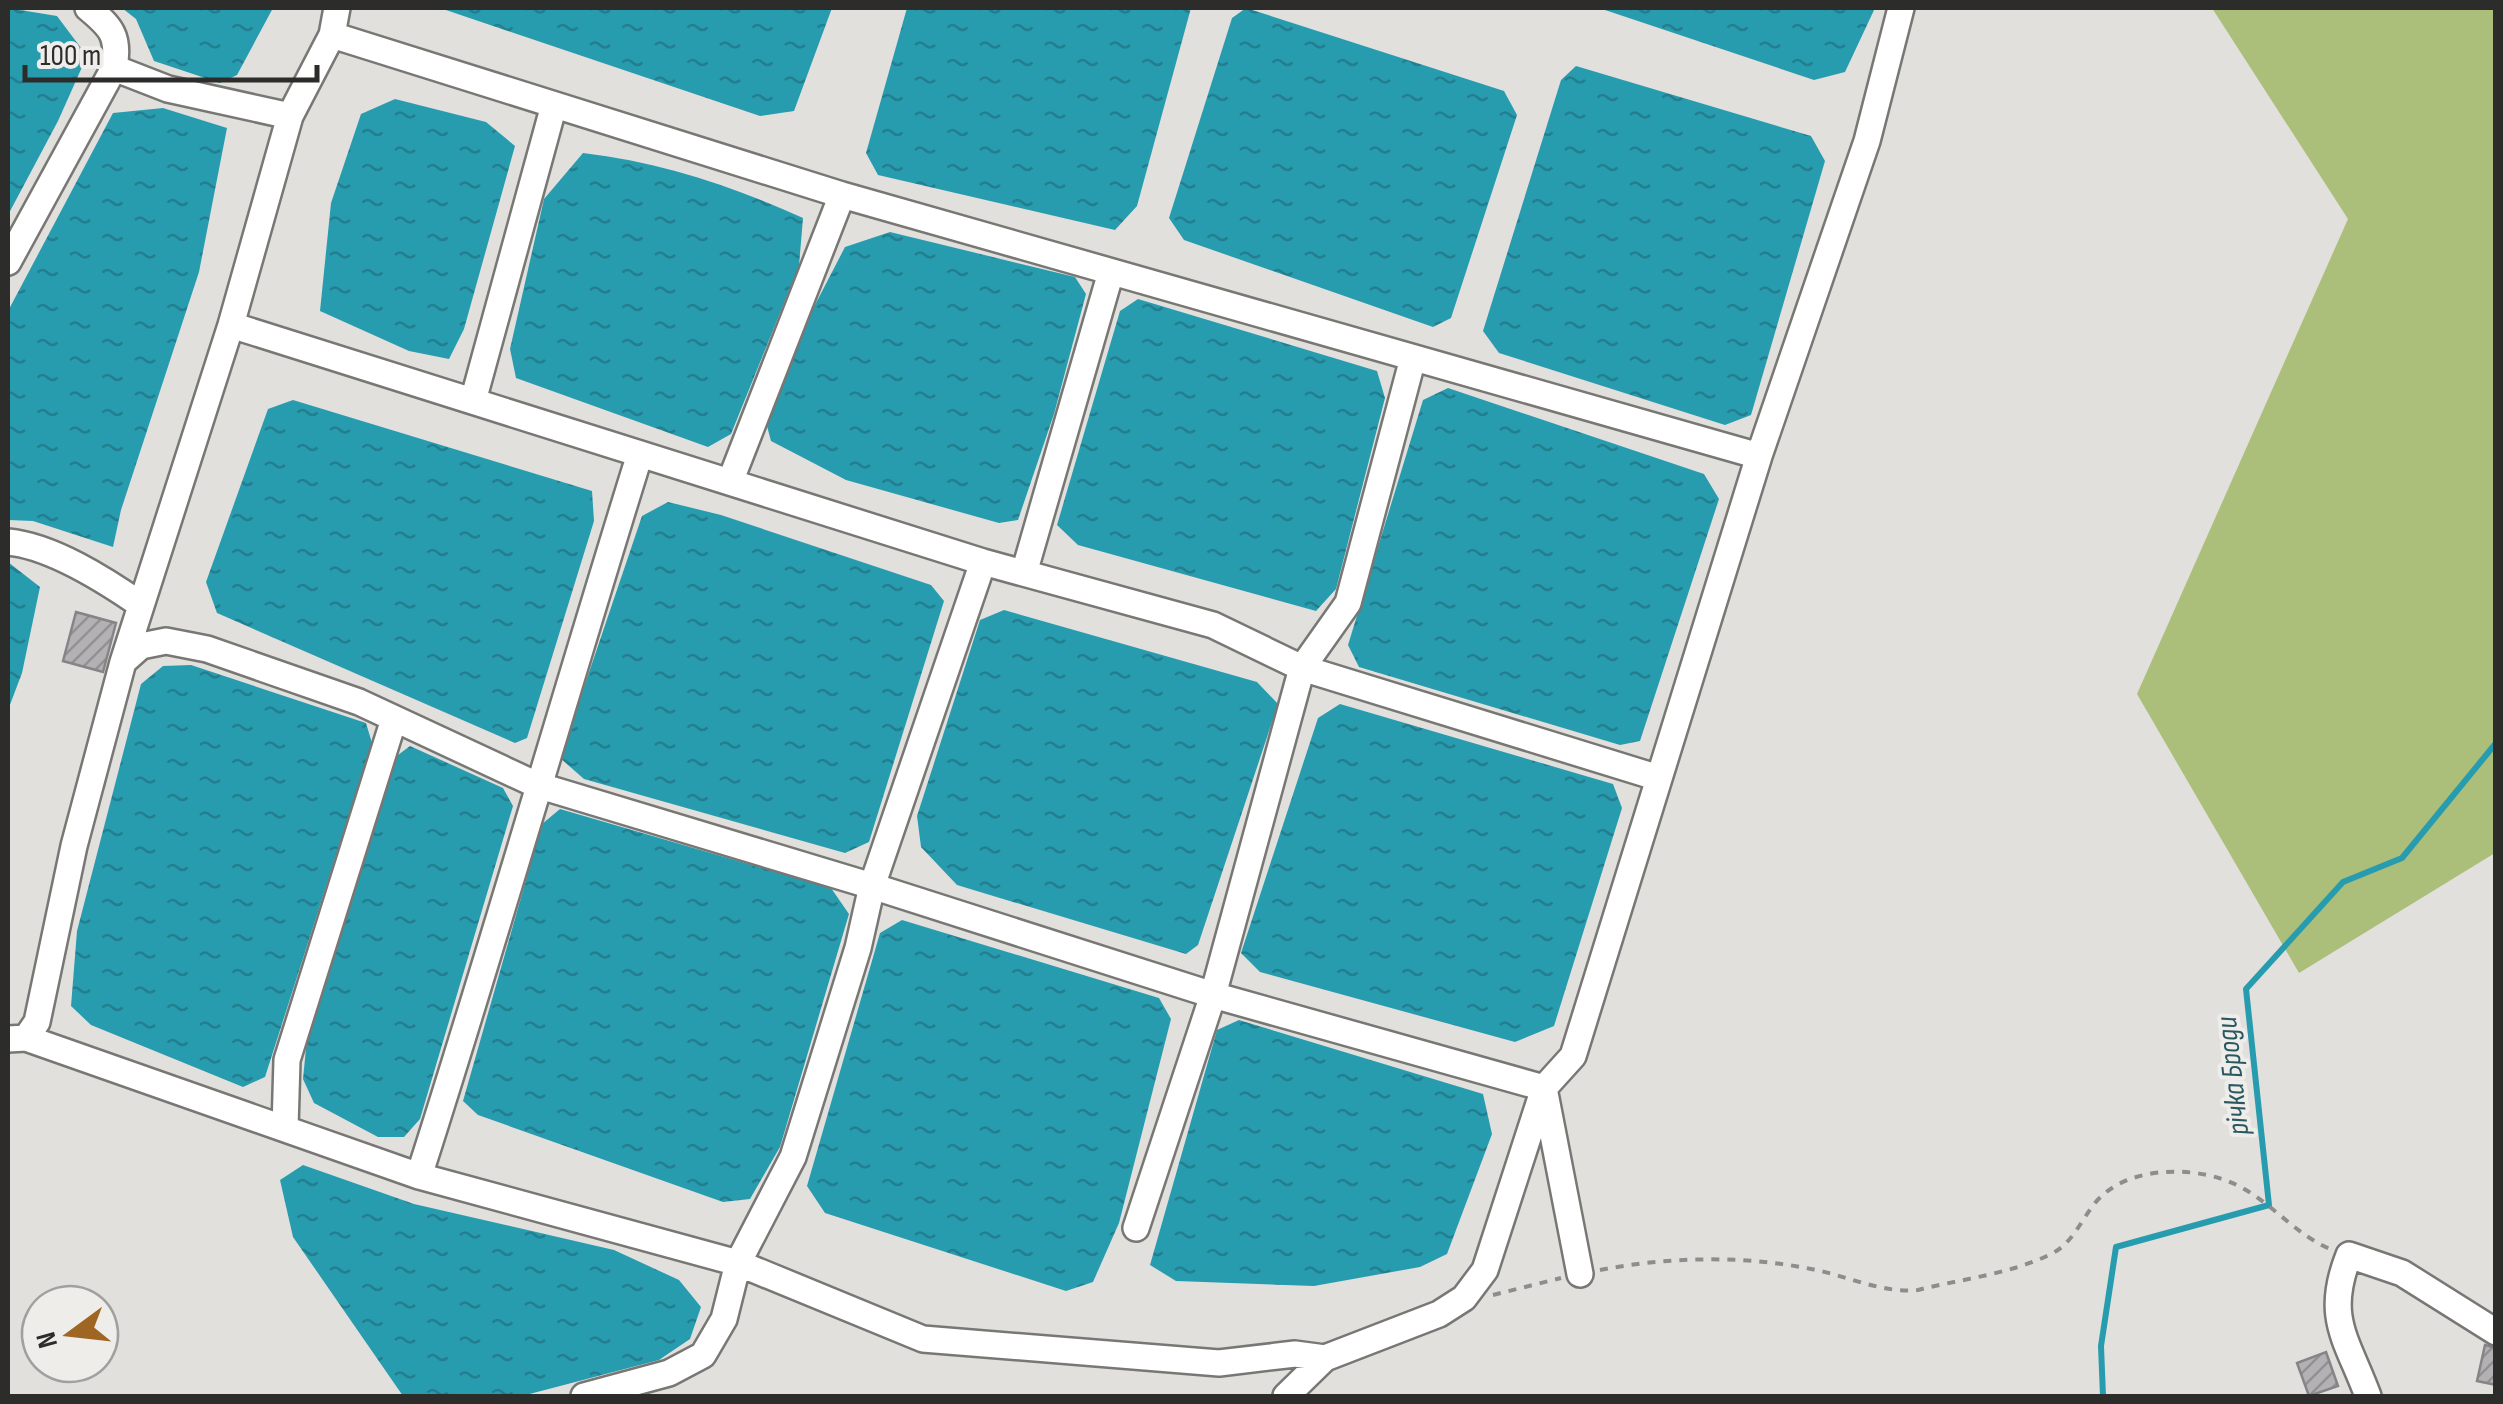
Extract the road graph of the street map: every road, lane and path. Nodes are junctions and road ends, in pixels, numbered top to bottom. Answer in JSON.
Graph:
{"nodes":[{"id":1,"x":88,"y":8,"type":"edge"},
{"id":2,"x":337,"y":8,"type":"edge"},
{"id":3,"x":1901,"y":8,"type":"edge"},
{"id":4,"x":332,"y":35,"type":"junction"},
{"id":5,"x":114,"y":68,"type":"junction"},
{"id":6,"x":554,"y":104,"type":"junction"},
{"id":7,"x":290,"y":116,"type":"junction"},
{"id":8,"x":842,"y":195,"type":"junction"},
{"id":9,"x":8,"y":262,"type":"edge"},
{"id":10,"x":1111,"y":272,"type":"junction"},
{"id":11,"x":231,"y":325,"type":"junction"},
{"id":12,"x":1413,"y":358,"type":"junction"},
{"id":13,"x":472,"y":401,"type":"junction"},
{"id":14,"x":640,"y":454,"type":"junction"},
{"id":15,"x":1758,"y":456,"type":"junction"},
{"id":16,"x":730,"y":482,"type":"junction"},
{"id":17,"x":8,"y":542,"type":"edge"},
{"id":18,"x":983,"y":562,"type":"junction"},
{"id":19,"x":1024,"y":573,"type":"junction"},
{"id":20,"x":141,"y":605,"type":"junction"},
{"id":21,"x":123,"y":662,"type":"junction"},
{"id":22,"x":1302,"y":668,"type":"junction"},
{"id":23,"x":394,"y":719,"type":"junction"},
{"id":24,"x":1659,"y":778,"type":"junction"},
{"id":25,"x":537,"y":785,"type":"junction"},
{"id":26,"x":872,"y":886,"type":"junction"},
{"id":27,"x":1212,"y":995,"type":"junction"},
{"id":28,"x":17,"y":1038,"type":"edge"},
{"id":29,"x":1544,"y":1088,"type":"junction"},
{"id":30,"x":285,"y":1128,"type":"junction"},
{"id":31,"x":418,"y":1176,"type":"junction"},
{"id":32,"x":1136,"y":1228,"type":"dead end"},
{"id":33,"x":2349,"y":1256,"type":"junction"},
{"id":34,"x":738,"y":1263,"type":"junction"},
{"id":35,"x":1580,"y":1274,"type":"junction"},
{"id":36,"x":1453,"y":1307,"type":"junction"},
{"id":37,"x":2496,"y":1332,"type":"edge"},
{"id":38,"x":1325,"y":1358,"type":"junction"},
{"id":39,"x":584,"y":1396,"type":"edge"},
{"id":40,"x":1286,"y":1396,"type":"edge"},
{"id":41,"x":2368,"y":1396,"type":"edge"}],
"edges":[{"from":1,"to":5,"type":"street"},
{"from":2,"to":4,"type":"street"},
{"from":3,"to":15,"type":"street"},
{"from":4,"to":6,"type":"street"},
{"from":4,"to":7,"type":"street"},
{"from":5,"to":7,"type":"street"},
{"from":5,"to":9,"type":"street"},
{"from":6,"to":8,"type":"street"},
{"from":6,"to":13,"type":"street"},
{"from":7,"to":11,"type":"street"},
{"from":8,"to":10,"type":"street"},
{"from":8,"to":16,"type":"street"},
{"from":10,"to":12,"type":"street"},
{"from":10,"to":19,"type":"street"},
{"from":11,"to":13,"type":"street"},
{"from":11,"to":20,"type":"street"},
{"from":12,"to":15,"type":"street"},
{"from":12,"to":22,"type":"street"},
{"from":13,"to":14,"type":"street"},
{"from":14,"to":16,"type":"street"},
{"from":14,"to":25,"type":"street"},
{"from":15,"to":24,"type":"street"},
{"from":16,"to":18,"type":"street"},
{"from":17,"to":20,"type":"street"},
{"from":18,"to":19,"type":"street"},
{"from":18,"to":26,"type":"street"},
{"from":19,"to":22,"type":"street"},
{"from":20,"to":21,"type":"street"},
{"from":21,"to":23,"type":"street"},
{"from":21,"to":28,"type":"street"},
{"from":22,"to":24,"type":"street"},
{"from":22,"to":27,"type":"street"},
{"from":23,"to":25,"type":"street"},
{"from":23,"to":30,"type":"street"},
{"from":24,"to":29,"type":"street"},
{"from":25,"to":26,"type":"street"},
{"from":25,"to":31,"type":"street"},
{"from":26,"to":27,"type":"street"},
{"from":26,"to":34,"type":"street"},
{"from":27,"to":29,"type":"street"},
{"from":27,"to":32,"type":"street"},
{"from":28,"to":30,"type":"street"},
{"from":29,"to":35,"type":"street"},
{"from":29,"to":36,"type":"street"},
{"from":30,"to":31,"type":"street"},
{"from":31,"to":34,"type":"street"},
{"from":33,"to":35,"type":"path"},
{"from":33,"to":37,"type":"street"},
{"from":33,"to":41,"type":"street"},
{"from":34,"to":38,"type":"street"},
{"from":34,"to":39,"type":"street"},
{"from":35,"to":36,"type":"path"},
{"from":36,"to":38,"type":"street"},
{"from":38,"to":40,"type":"street"}]}
